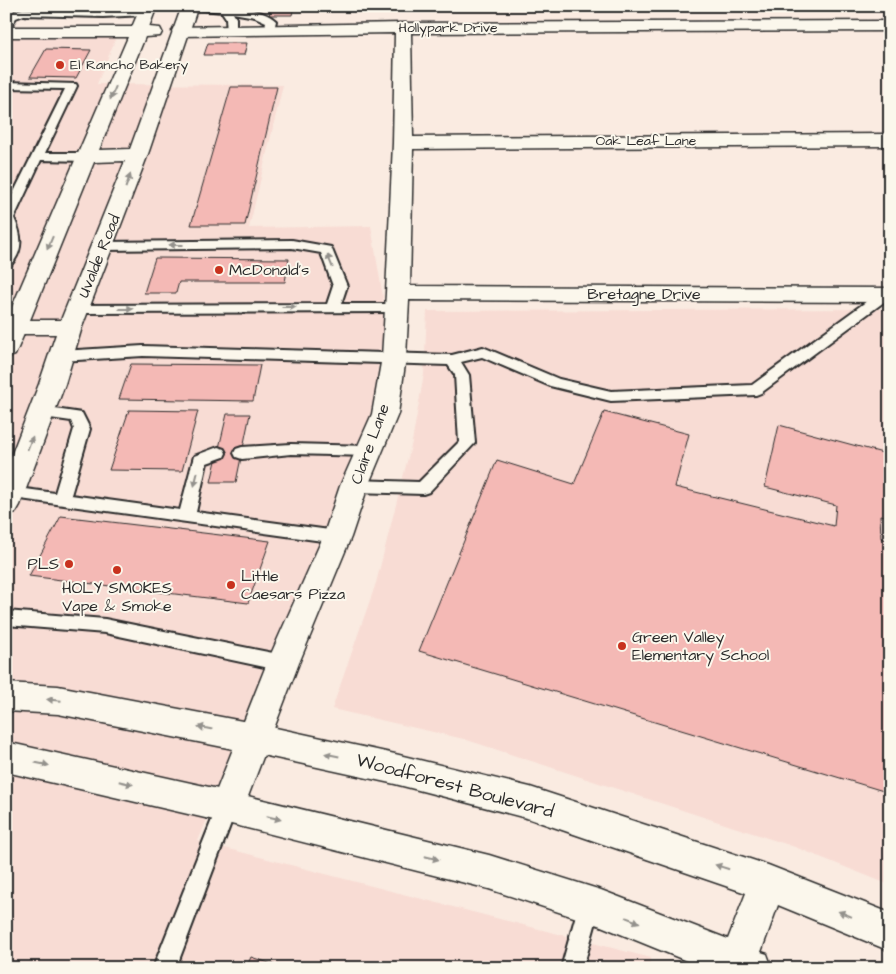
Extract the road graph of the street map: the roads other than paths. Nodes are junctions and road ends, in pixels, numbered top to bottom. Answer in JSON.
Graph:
{"nodes":[{"id":1,"x":190,"y":6,"type":"edge"},
{"id":2,"x":195,"y":6,"type":"edge"},
{"id":3,"x":225,"y":8,"type":"edge"},
{"id":4,"x":24,"y":9,"type":"edge"},
{"id":5,"x":148,"y":9,"type":"edge"},
{"id":6,"x":104,"y":10,"type":"edge"},
{"id":7,"x":9,"y":16,"type":"edge"},
{"id":8,"x":6,"y":25,"type":"edge"},
{"id":9,"x":890,"y":26,"type":"edge"},
{"id":10,"x":403,"y":28,"type":"junction"},
{"id":11,"x":231,"y":30,"type":"junction"},
{"id":12,"x":269,"y":30,"type":"junction"},
{"id":13,"x":180,"y":31,"type":"junction"},
{"id":14,"x":6,"y":32,"type":"edge"},
{"id":15,"x":98,"y":32,"type":"junction"},
{"id":16,"x":139,"y":32,"type":"junction"},
{"id":17,"x":6,"y":86,"type":"edge"},
{"id":18,"x":890,"y":140,"type":"edge"},
{"id":19,"x":403,"y":143,"type":"junction"},
{"id":20,"x":138,"y":154,"type":"junction"},
{"id":21,"x":37,"y":156,"type":"junction"},
{"id":22,"x":86,"y":157,"type":"junction"},
{"id":23,"x":103,"y":246,"type":"junction"},
{"id":24,"x":6,"y":262,"type":"edge"},
{"id":25,"x":886,"y":295,"type":"edge"},
{"id":26,"x":398,"y":300,"type":"junction"},
{"id":27,"x":333,"y":307,"type":"junction"},
{"id":28,"x":74,"y":318,"type":"junction"},
{"id":29,"x":11,"y":327,"type":"edge"},
{"id":30,"x":6,"y":350,"type":"edge"},
{"id":31,"x":61,"y":356,"type":"junction"},
{"id":32,"x":394,"y":356,"type":"junction"},
{"id":33,"x":452,"y":360,"type":"junction"},
{"id":34,"x":41,"y":412,"type":"junction"},
{"id":35,"x":369,"y":451,"type":"junction"},
{"id":36,"x":218,"y":453,"type":"dead end"},
{"id":37,"x":242,"y":453,"type":"dead end"},
{"id":38,"x":354,"y":486,"type":"junction"},
{"id":39,"x":9,"y":499,"type":"edge"},
{"id":40,"x":61,"y":500,"type":"junction"},
{"id":41,"x":187,"y":516,"type":"junction"},
{"id":42,"x":336,"y":536,"type":"junction"},
{"id":43,"x":6,"y":618,"type":"edge"},
{"id":44,"x":283,"y":663,"type":"junction"},
{"id":45,"x":6,"y":697,"type":"edge"},
{"id":46,"x":253,"y":738,"type":"junction"},
{"id":47,"x":6,"y":757,"type":"edge"},
{"id":48,"x":227,"y":806,"type":"junction"},
{"id":49,"x":768,"y":883,"type":"junction"},
{"id":50,"x":590,"y":904,"type":"junction"},
{"id":51,"x":890,"y":932,"type":"edge"},
{"id":52,"x":743,"y":966,"type":"edge"},
{"id":53,"x":164,"y":968,"type":"edge"},
{"id":54,"x":572,"y":968,"type":"edge"}],
"edges":[{"from":1,"to":13,"type":"street","name":"Uvalde Road"},
{"from":2,"to":3,"type":"lane"},
{"from":3,"to":11,"type":"lane"},
{"from":3,"to":12,"type":"lane"},
{"from":4,"to":6,"type":"lane"},
{"from":4,"to":7,"type":"lane"},
{"from":5,"to":6,"type":"lane"},
{"from":5,"to":16,"type":"street"},
{"from":6,"to":15,"type":"lane"},
{"from":7,"to":8,"type":"lane"},
{"from":9,"to":10,"type":"street","name":"Hollypark Drive"},
{"from":10,"to":12,"type":"street","name":"Hollypark Drive"},
{"from":10,"to":19,"type":"street","name":"Claire Lane"},
{"from":11,"to":12,"type":"street","name":"Hollypark Drive"},
{"from":11,"to":13,"type":"street","name":"Hollypark Drive"},
{"from":13,"to":16,"type":"street","name":"Hollypark Drive"},
{"from":13,"to":20,"type":"street","name":"Uvalde Road"},
{"from":14,"to":15,"type":"street","name":"Hollypark Drive"},
{"from":15,"to":16,"type":"street","name":"Hollypark Drive"},
{"from":16,"to":22,"type":"street","one_way":true},
{"from":17,"to":21,"type":"lane"},
{"from":18,"to":19,"type":"street","name":"Oak Leaf Lane"},
{"from":19,"to":26,"type":"street","name":"Claire Lane"},
{"from":20,"to":22,"type":"street"},
{"from":23,"to":20,"type":"street","name":"Uvalde Road","one_way":true},
{"from":21,"to":22,"type":"lane"},
{"from":21,"to":24,"type":"lane"},
{"from":22,"to":29,"type":"street","one_way":true},
{"from":27,"to":23,"type":"lane","one_way":true},
{"from":23,"to":28,"type":"street","name":"Uvalde Road"},
{"from":25,"to":26,"type":"street","name":"Bretagne Drive"},
{"from":25,"to":33,"type":"lane"},
{"from":26,"to":27,"type":"lane"},
{"from":26,"to":32,"type":"street","name":"Claire Lane"},
{"from":28,"to":27,"type":"lane","one_way":true},
{"from":28,"to":29,"type":"street"},
{"from":28,"to":31,"type":"street","name":"Uvalde Road"},
{"from":29,"to":30,"type":"street"},
{"from":31,"to":32,"type":"lane"},
{"from":31,"to":34,"type":"street","name":"Uvalde Road"},
{"from":32,"to":33,"type":"lane"},
{"from":32,"to":35,"type":"street","name":"Claire Lane"},
{"from":33,"to":38,"type":"lane"},
{"from":39,"to":34,"type":"street","name":"Uvalde Road","one_way":true},
{"from":34,"to":40,"type":"lane"},
{"from":35,"to":37,"type":"lane"},
{"from":35,"to":38,"type":"street","name":"Claire Lane"},
{"from":36,"to":41,"type":"lane","one_way":true},
{"from":38,"to":42,"type":"street","name":"Claire Lane"},
{"from":39,"to":40,"type":"lane"},
{"from":40,"to":41,"type":"lane"},
{"from":41,"to":42,"type":"lane"},
{"from":42,"to":44,"type":"street","name":"Claire Lane"},
{"from":43,"to":44,"type":"lane"},
{"from":44,"to":46,"type":"street","name":"Claire Lane"},
{"from":46,"to":45,"type":"street","name":"Woodforest Boulevard","one_way":true},
{"from":46,"to":48,"type":"street","name":"Claire Lane"},
{"from":49,"to":46,"type":"street","name":"Woodforest Boulevard","one_way":true},
{"from":47,"to":48,"type":"street","one_way":true},
{"from":48,"to":50,"type":"street","one_way":true},
{"from":48,"to":53,"type":"lane"},
{"from":51,"to":49,"type":"street","name":"Woodforest Boulevard","one_way":true},
{"from":49,"to":52,"type":"street"},
{"from":50,"to":52,"type":"street","one_way":true},
{"from":50,"to":54,"type":"lane"}]}
